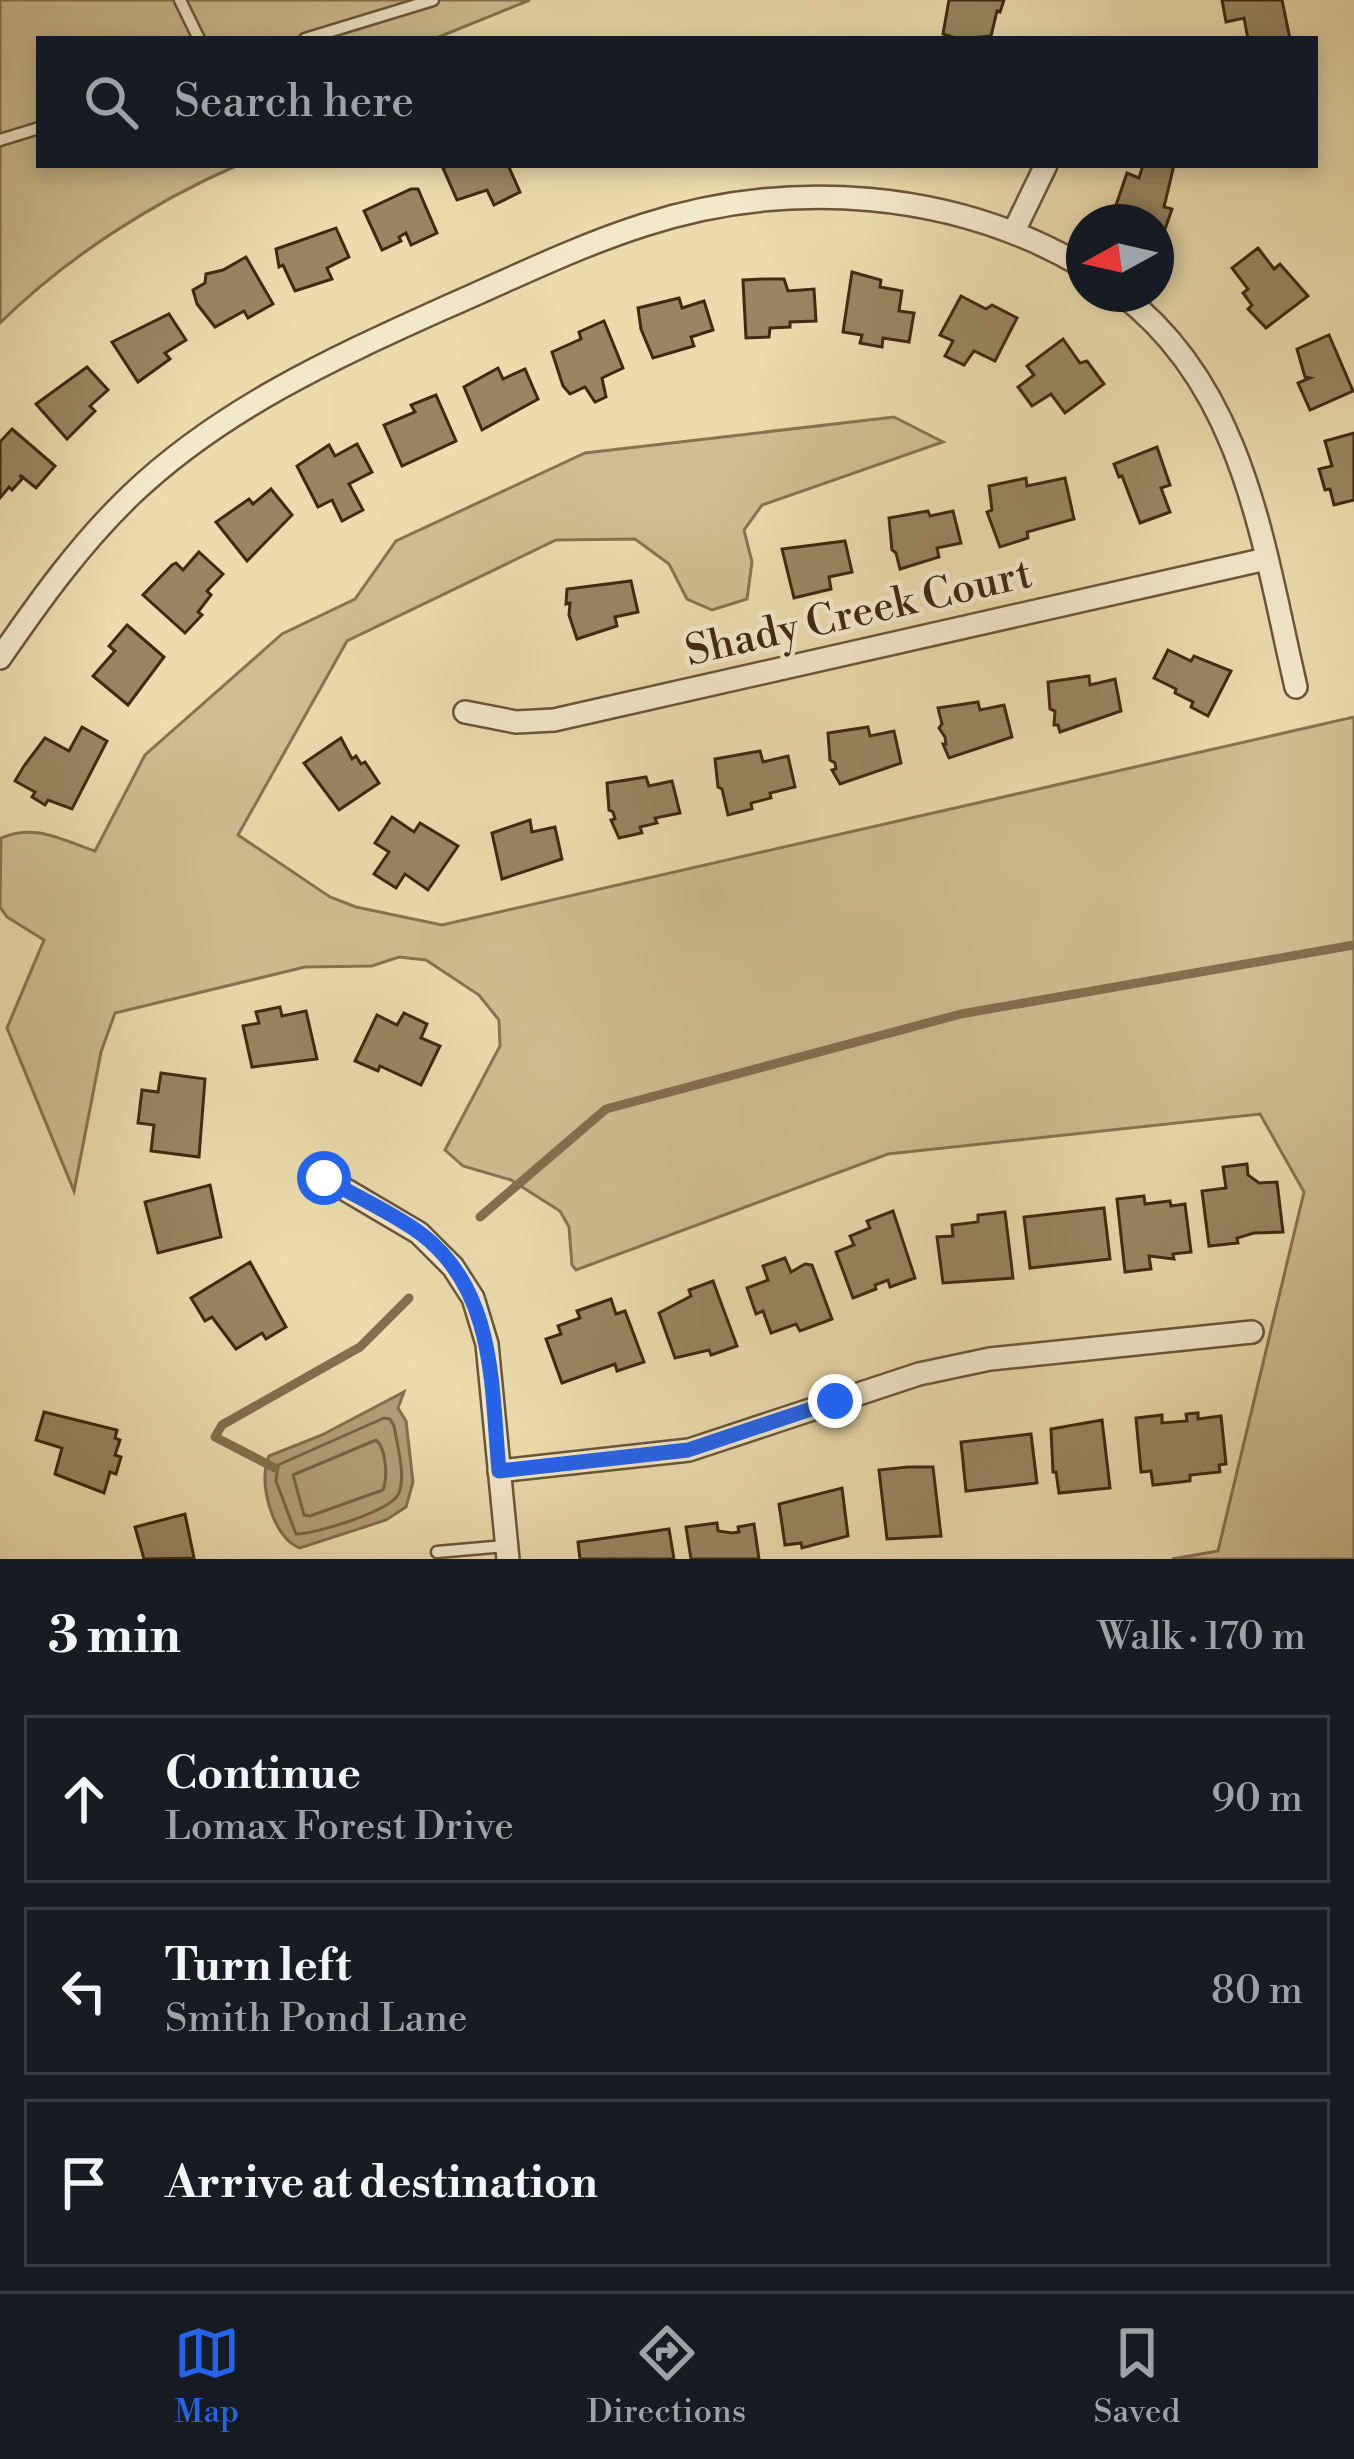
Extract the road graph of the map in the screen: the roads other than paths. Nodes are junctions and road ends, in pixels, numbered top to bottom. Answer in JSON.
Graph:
{"nodes":[{"id":1,"x":180,"y":0,"type":"edge"},
{"id":2,"x":433,"y":0,"type":"edge"},
{"id":3,"x":198,"y":36,"type":"edge"},
{"id":4,"x":315,"y":36,"type":"edge"},
{"id":5,"x":36,"y":129,"type":"edge"},
{"id":6,"x":0,"y":140,"type":"edge"},
{"id":7,"x":1045,"y":168,"type":"edge"},
{"id":8,"x":1014,"y":231,"type":"junction"},
{"id":9,"x":1066,"y":258,"type":"edge"},
{"id":10,"x":1140,"y":312,"type":"edge"},
{"id":11,"x":1266,"y":560,"type":"junction"},
{"id":12,"x":0,"y":658,"type":"edge"},
{"id":13,"x":1296,"y":687,"type":"dead end"},
{"id":14,"x":465,"y":712,"type":"dead end"},
{"id":15,"x":324,"y":1178,"type":"dead end"},
{"id":16,"x":1252,"y":1332,"type":"dead end"},
{"id":17,"x":499,"y":1471,"type":"junction"},
{"id":18,"x":437,"y":1552,"type":"dead end"},
{"id":19,"x":507,"y":1553,"type":"edge"}],
"edges":[{"from":1,"to":3,"type":"lane"},
{"from":2,"to":4,"type":"lane"},
{"from":5,"to":6,"type":"lane"},
{"from":7,"to":8,"type":"street"},
{"from":8,"to":9,"type":"street"},
{"from":8,"to":12,"type":"street"},
{"from":10,"to":11,"type":"street"},
{"from":11,"to":13,"type":"street"},
{"from":11,"to":14,"type":"street","name":"Shady Creek Court"},
{"from":15,"to":17,"type":"street"},
{"from":16,"to":17,"type":"street"},
{"from":17,"to":19,"type":"street"},
{"from":18,"to":19,"type":"lane"}]}
